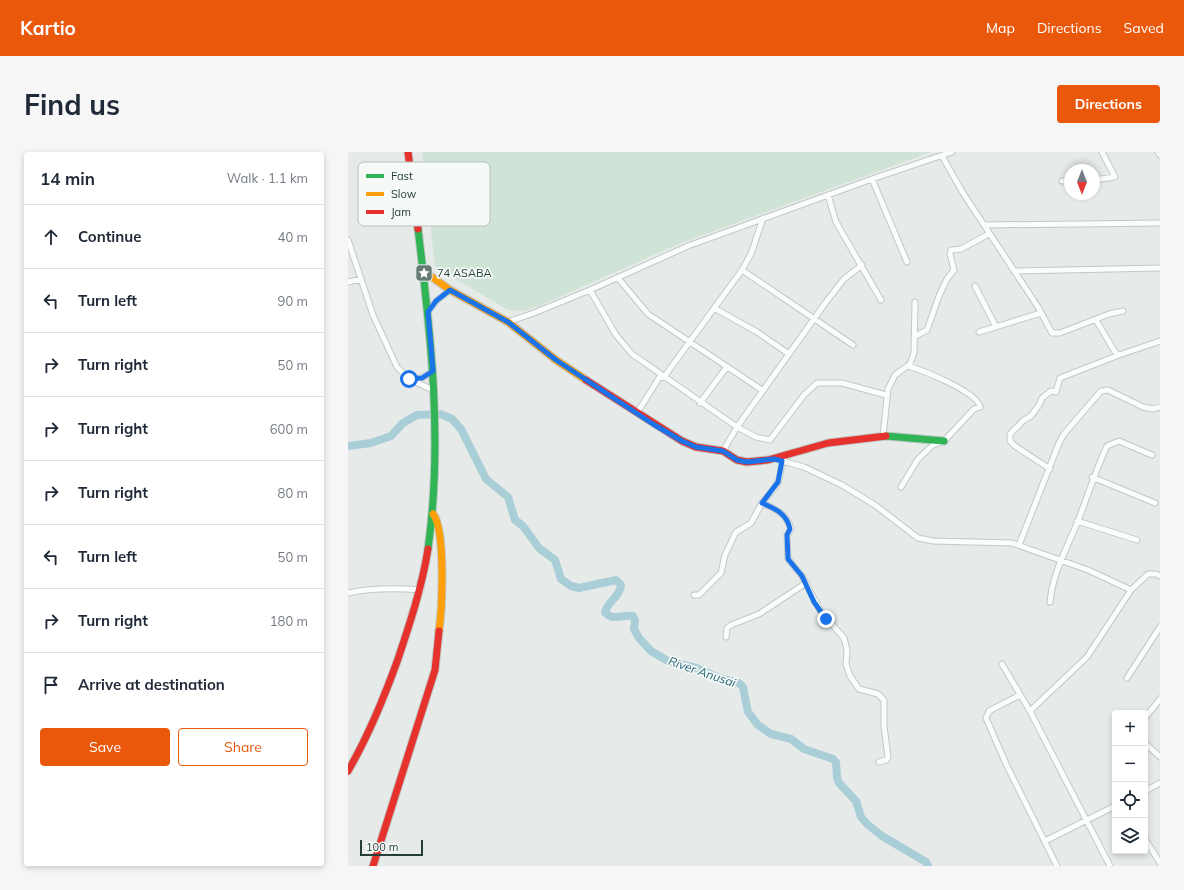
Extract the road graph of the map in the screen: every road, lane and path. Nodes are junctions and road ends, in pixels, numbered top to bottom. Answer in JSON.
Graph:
{"nodes":[{"id":1,"x":408,"y":152,"type":"edge"},
{"id":2,"x":952,"y":152,"type":"edge"},
{"id":3,"x":1102,"y":152,"type":"edge"},
{"id":4,"x":1158,"y":152,"type":"edge"},
{"id":5,"x":1160,"y":155,"type":"edge"},
{"id":6,"x":942,"y":156,"type":"junction"},
{"id":7,"x":409,"y":162,"type":"edge"},
{"id":8,"x":872,"y":179,"type":"junction"},
{"id":9,"x":1100,"y":179,"type":"edge"},
{"id":10,"x":828,"y":195,"type":"junction"},
{"id":11,"x":763,"y":218,"type":"junction"},
{"id":12,"x":1160,"y":223,"type":"edge"},
{"id":13,"x":984,"y":225,"type":"junction"},
{"id":14,"x":417,"y":226,"type":"edge"},
{"id":15,"x":990,"y":234,"type":"junction"},
{"id":16,"x":348,"y":240,"type":"edge"},
{"id":17,"x":907,"y":262,"type":"dead end"},
{"id":18,"x":862,"y":265,"type":"junction"},
{"id":19,"x":1160,"y":268,"type":"edge"},
{"id":20,"x":422,"y":270,"type":"junction"},
{"id":21,"x":742,"y":270,"type":"junction"},
{"id":22,"x":1014,"y":271,"type":"junction"},
{"id":23,"x":618,"y":278,"type":"junction"},
{"id":24,"x":361,"y":279,"type":"junction"},
{"id":25,"x":348,"y":282,"type":"edge"},
{"id":26,"x":975,"y":286,"type":"dead end"},
{"id":27,"x":450,"y":290,"type":"junction"},
{"id":28,"x":590,"y":290,"type":"junction"},
{"id":29,"x":881,"y":300,"type":"dead end"},
{"id":30,"x":915,"y":302,"type":"dead end"},
{"id":31,"x":714,"y":308,"type":"junction"},
{"id":32,"x":1123,"y":311,"type":"dead end"},
{"id":33,"x":428,"y":312,"type":"junction"},
{"id":34,"x":1041,"y":313,"type":"junction"},
{"id":35,"x":814,"y":318,"type":"junction"},
{"id":36,"x":1096,"y":320,"type":"junction"},
{"id":37,"x":508,"y":322,"type":"junction"},
{"id":38,"x":996,"y":327,"type":"junction"},
{"id":39,"x":979,"y":332,"type":"dead end"},
{"id":40,"x":914,"y":337,"type":"junction"},
{"id":41,"x":689,"y":341,"type":"junction"},
{"id":42,"x":1160,"y":341,"type":"edge"},
{"id":43,"x":853,"y":345,"type":"dead end"},
{"id":44,"x":789,"y":354,"type":"junction"},
{"id":45,"x":1119,"y":355,"type":"junction"},
{"id":46,"x":908,"y":366,"type":"junction"},
{"id":47,"x":726,"y":368,"type":"junction"},
{"id":48,"x":433,"y":371,"type":"junction"},
{"id":49,"x":664,"y":377,"type":"junction"},
{"id":50,"x":409,"y":379,"type":"junction"},
{"id":51,"x":433,"y":390,"type":"junction"},
{"id":52,"x":762,"y":390,"type":"junction"},
{"id":53,"x":886,"y":395,"type":"junction"},
{"id":54,"x":700,"y":403,"type":"junction"},
{"id":55,"x":1158,"y":409,"type":"edge"},
{"id":56,"x":637,"y":414,"type":"junction"},
{"id":57,"x":737,"y":427,"type":"junction"},
{"id":58,"x":883,"y":436,"type":"junction"},
{"id":59,"x":944,"y":441,"type":"junction"},
{"id":60,"x":723,"y":451,"type":"junction"},
{"id":61,"x":1152,"y":454,"type":"dead end"},
{"id":62,"x":774,"y":459,"type":"junction"},
{"id":63,"x":782,"y":461,"type":"junction"},
{"id":64,"x":1050,"y":468,"type":"junction"},
{"id":65,"x":1092,"y":477,"type":"junction"},
{"id":66,"x":901,"y":487,"type":"dead end"},
{"id":67,"x":762,"y":503,"type":"junction"},
{"id":68,"x":1155,"y":503,"type":"dead end"},
{"id":69,"x":433,"y":514,"type":"junction"},
{"id":70,"x":1078,"y":521,"type":"junction"},
{"id":71,"x":1137,"y":540,"type":"dead end"},
{"id":72,"x":1019,"y":545,"type":"junction"},
{"id":73,"x":1060,"y":559,"type":"junction"},
{"id":74,"x":1160,"y":576,"type":"edge"},
{"id":75,"x":806,"y":583,"type":"junction"},
{"id":76,"x":420,"y":590,"type":"junction"},
{"id":77,"x":1131,"y":590,"type":"junction"},
{"id":78,"x":348,"y":593,"type":"edge"},
{"id":79,"x":694,"y":595,"type":"dead end"},
{"id":80,"x":1050,"y":602,"type":"dead end"},
{"id":81,"x":1160,"y":627,"type":"edge"},
{"id":82,"x":726,"y":637,"type":"dead end"},
{"id":83,"x":1002,"y":664,"type":"dead end"},
{"id":84,"x":1127,"y":678,"type":"dead end"},
{"id":85,"x":1020,"y":695,"type":"junction"},
{"id":86,"x":1160,"y":699,"type":"edge"},
{"id":87,"x":1031,"y":713,"type":"junction"},
{"id":88,"x":1148,"y":714,"type":"edge"},
{"id":89,"x":1148,"y":746,"type":"edge"},
{"id":90,"x":1160,"y":757,"type":"edge"},
{"id":91,"x":879,"y":762,"type":"dead end"},
{"id":92,"x":348,"y":771,"type":"edge"},
{"id":93,"x":1160,"y":783,"type":"edge"},
{"id":94,"x":1148,"y":789,"type":"edge"},
{"id":95,"x":1112,"y":808,"type":"edge"},
{"id":96,"x":1086,"y":821,"type":"junction"},
{"id":97,"x":1045,"y":841,"type":"junction"},
{"id":98,"x":1148,"y":844,"type":"edge"},
{"id":99,"x":1160,"y":863,"type":"edge"},
{"id":100,"x":373,"y":866,"type":"edge"},
{"id":101,"x":1057,"y":866,"type":"edge"},
{"id":102,"x":1110,"y":866,"type":"edge"}],
"edges":[{"from":1,"to":7,"type":"street"},
{"from":2,"to":6,"type":"street"},
{"from":3,"to":9,"type":"street"},
{"from":4,"to":5,"type":"street"},
{"from":6,"to":8,"type":"street"},
{"from":6,"to":13,"type":"street"},
{"from":8,"to":10,"type":"street"},
{"from":8,"to":17,"type":"street"},
{"from":10,"to":11,"type":"street"},
{"from":10,"to":18,"type":"street"},
{"from":11,"to":21,"type":"street"},
{"from":11,"to":23,"type":"street"},
{"from":12,"to":13,"type":"street"},
{"from":13,"to":15,"type":"street"},
{"from":14,"to":20,"type":"street"},
{"from":15,"to":22,"type":"street"},
{"from":15,"to":40,"type":"street"},
{"from":16,"to":24,"type":"street"},
{"from":18,"to":29,"type":"street"},
{"from":18,"to":35,"type":"street"},
{"from":19,"to":22,"type":"street"},
{"from":20,"to":27,"type":"street"},
{"from":20,"to":33,"type":"street"},
{"from":21,"to":31,"type":"street"},
{"from":21,"to":35,"type":"street"},
{"from":22,"to":34,"type":"street"},
{"from":23,"to":28,"type":"street"},
{"from":23,"to":41,"type":"street"},
{"from":24,"to":25,"type":"street"},
{"from":24,"to":50,"type":"street"},
{"from":26,"to":38,"type":"street"},
{"from":27,"to":33,"type":"street"},
{"from":27,"to":37,"type":"street"},
{"from":28,"to":37,"type":"street"},
{"from":28,"to":49,"type":"street"},
{"from":30,"to":40,"type":"street"},
{"from":31,"to":41,"type":"street"},
{"from":31,"to":44,"type":"street"},
{"from":32,"to":36,"type":"street"},
{"from":33,"to":48,"type":"street"},
{"from":34,"to":36,"type":"street"},
{"from":34,"to":38,"type":"street"},
{"from":35,"to":43,"type":"street"},
{"from":35,"to":44,"type":"street"},
{"from":36,"to":45,"type":"street"},
{"from":37,"to":56,"type":"street"},
{"from":38,"to":39,"type":"street"},
{"from":40,"to":46,"type":"street"},
{"from":41,"to":47,"type":"street"},
{"from":41,"to":49,"type":"street"},
{"from":42,"to":45,"type":"street"},
{"from":44,"to":52,"type":"street"},
{"from":45,"to":64,"type":"street"},
{"from":46,"to":53,"type":"street"},
{"from":46,"to":59,"type":"street"},
{"from":47,"to":52,"type":"street"},
{"from":47,"to":54,"type":"street"},
{"from":48,"to":50,"type":"street"},
{"from":48,"to":51,"type":"street"},
{"from":49,"to":54,"type":"street"},
{"from":49,"to":56,"type":"street"},
{"from":50,"to":51,"type":"street"},
{"from":51,"to":69,"type":"street"},
{"from":52,"to":57,"type":"street"},
{"from":53,"to":57,"type":"street"},
{"from":53,"to":58,"type":"street"},
{"from":54,"to":57,"type":"street"},
{"from":55,"to":64,"type":"street"},
{"from":56,"to":60,"type":"street"},
{"from":57,"to":60,"type":"street"},
{"from":58,"to":59,"type":"street"},
{"from":58,"to":62,"type":"street"},
{"from":59,"to":66,"type":"street"},
{"from":60,"to":62,"type":"street"},
{"from":61,"to":65,"type":"street"},
{"from":62,"to":63,"type":"street"},
{"from":63,"to":67,"type":"street"},
{"from":63,"to":72,"type":"street"},
{"from":64,"to":72,"type":"street"},
{"from":65,"to":68,"type":"street"},
{"from":65,"to":70,"type":"street"},
{"from":67,"to":75,"type":"street"},
{"from":67,"to":79,"type":"street"},
{"from":69,"to":76,"type":"street"},
{"from":69,"to":100,"type":"street"},
{"from":70,"to":71,"type":"street"},
{"from":70,"to":73,"type":"street"},
{"from":72,"to":73,"type":"street"},
{"from":73,"to":77,"type":"street"},
{"from":73,"to":80,"type":"street"},
{"from":74,"to":77,"type":"street"},
{"from":75,"to":82,"type":"street"},
{"from":75,"to":91,"type":"street"},
{"from":76,"to":78,"type":"street"},
{"from":76,"to":92,"type":"street"},
{"from":77,"to":87,"type":"street"},
{"from":81,"to":84,"type":"street"},
{"from":83,"to":85,"type":"street"},
{"from":85,"to":87,"type":"street"},
{"from":85,"to":97,"type":"street"},
{"from":86,"to":88,"type":"street"},
{"from":87,"to":96,"type":"street"},
{"from":89,"to":90,"type":"street"},
{"from":93,"to":94,"type":"street"},
{"from":95,"to":96,"type":"street"},
{"from":96,"to":97,"type":"street"},
{"from":96,"to":102,"type":"street"},
{"from":97,"to":101,"type":"street"},
{"from":98,"to":99,"type":"street"}]}
